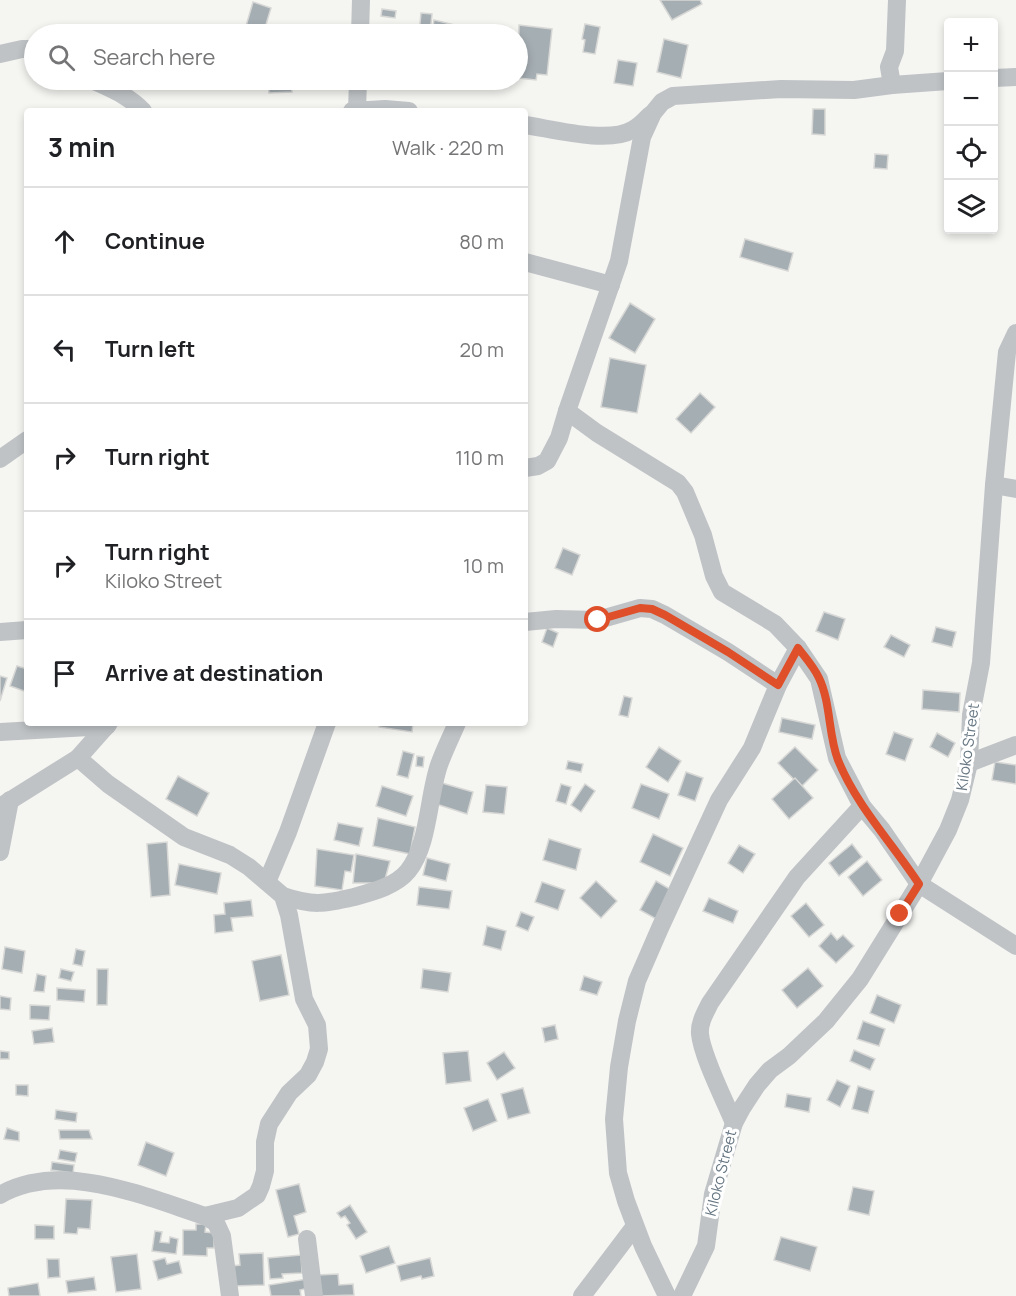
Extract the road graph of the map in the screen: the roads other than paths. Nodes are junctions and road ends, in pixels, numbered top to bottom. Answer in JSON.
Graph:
{"nodes":[{"id":1,"x":361,"y":0,"type":"edge"},
{"id":2,"x":897,"y":0,"type":"edge"},
{"id":3,"x":360,"y":24,"type":"edge"},
{"id":4,"x":24,"y":48,"type":"edge"},
{"id":5,"x":0,"y":54,"type":"edge"},
{"id":6,"x":1016,"y":77,"type":"edge"},
{"id":7,"x":998,"y":78,"type":"edge"},
{"id":8,"x":944,"y":81,"type":"edge"},
{"id":9,"x":892,"y":85,"type":"junction"},
{"id":10,"x":116,"y":90,"type":"edge"},
{"id":11,"x":358,"y":90,"type":"edge"},
{"id":12,"x":140,"y":108,"type":"edge"},
{"id":13,"x":357,"y":108,"type":"edge"},
{"id":14,"x":653,"y":112,"type":"junction"},
{"id":15,"x":528,"y":125,"type":"edge"},
{"id":16,"x":528,"y":263,"type":"edge"},
{"id":17,"x":611,"y":285,"type":"junction"},
{"id":18,"x":1016,"y":333,"type":"edge"},
{"id":19,"x":567,"y":411,"type":"junction"},
{"id":20,"x":24,"y":442,"type":"edge"},
{"id":21,"x":0,"y":459,"type":"edge"},
{"id":22,"x":528,"y":468,"type":"edge"},
{"id":23,"x":994,"y":485,"type":"junction"},
{"id":24,"x":1016,"y":489,"type":"edge"},
{"id":25,"x":528,"y":622,"type":"edge"},
{"id":26,"x":24,"y":630,"type":"edge"},
{"id":27,"x":0,"y":632,"type":"edge"},
{"id":28,"x":798,"y":648,"type":"junction"},
{"id":29,"x":778,"y":685,"type":"junction"},
{"id":30,"x":81,"y":726,"type":"edge"},
{"id":31,"x":106,"y":726,"type":"edge"},
{"id":32,"x":326,"y":726,"type":"edge"},
{"id":33,"x":456,"y":726,"type":"edge"},
{"id":34,"x":0,"y":732,"type":"edge"},
{"id":35,"x":1016,"y":746,"type":"edge"},
{"id":36,"x":78,"y":758,"type":"junction"},
{"id":37,"x":969,"y":763,"type":"junction"},
{"id":38,"x":5,"y":804,"type":"edge"},
{"id":39,"x":862,"y":806,"type":"junction"},
{"id":40,"x":0,"y":852,"type":"edge"},
{"id":41,"x":267,"y":882,"type":"junction"},
{"id":42,"x":919,"y":884,"type":"junction"},
{"id":43,"x":283,"y":896,"type":"junction"},
{"id":44,"x":1016,"y":946,"type":"edge"},
{"id":45,"x":734,"y":1123,"type":"junction"},
{"id":46,"x":0,"y":1195,"type":"edge"},
{"id":47,"x":205,"y":1216,"type":"junction"},
{"id":48,"x":635,"y":1226,"type":"junction"},
{"id":49,"x":307,"y":1239,"type":"dead end"},
{"id":50,"x":230,"y":1296,"type":"edge"},
{"id":51,"x":314,"y":1296,"type":"edge"},
{"id":52,"x":582,"y":1296,"type":"edge"},
{"id":53,"x":667,"y":1296,"type":"edge"},
{"id":54,"x":682,"y":1296,"type":"edge"}],
"edges":[{"from":1,"to":3,"type":"street"},
{"from":2,"to":9,"type":"street"},
{"from":4,"to":5,"type":"street"},
{"from":6,"to":7,"type":"street"},
{"from":8,"to":9,"type":"street"},
{"from":9,"to":14,"type":"street"},
{"from":10,"to":12,"type":"street"},
{"from":11,"to":13,"type":"street"},
{"from":14,"to":15,"type":"street"},
{"from":14,"to":17,"type":"street"},
{"from":16,"to":17,"type":"street"},
{"from":17,"to":19,"type":"street"},
{"from":18,"to":23,"type":"street","name":"Kiloko Street"},
{"from":19,"to":22,"type":"street"},
{"from":19,"to":28,"type":"street"},
{"from":20,"to":21,"type":"street"},
{"from":23,"to":24,"type":"street"},
{"from":23,"to":37,"type":"street","name":"Kiloko Street"},
{"from":25,"to":29,"type":"street"},
{"from":26,"to":27,"type":"street"},
{"from":28,"to":29,"type":"street"},
{"from":28,"to":39,"type":"street"},
{"from":29,"to":48,"type":"street"},
{"from":30,"to":34,"type":"street"},
{"from":31,"to":36,"type":"street"},
{"from":32,"to":41,"type":"street"},
{"from":33,"to":43,"type":"street"},
{"from":35,"to":37,"type":"street"},
{"from":36,"to":38,"type":"street"},
{"from":36,"to":41,"type":"street"},
{"from":37,"to":42,"type":"street","name":"Kiloko Street"},
{"from":38,"to":40,"type":"street"},
{"from":39,"to":42,"type":"street"},
{"from":39,"to":45,"type":"street"},
{"from":41,"to":43,"type":"street"},
{"from":42,"to":44,"type":"street"},
{"from":42,"to":45,"type":"street","name":"Kiloko Street"},
{"from":43,"to":47,"type":"street"},
{"from":45,"to":54,"type":"street","name":"Kiloko Street"},
{"from":46,"to":47,"type":"street"},
{"from":47,"to":50,"type":"street"},
{"from":48,"to":52,"type":"street"},
{"from":48,"to":53,"type":"street"},
{"from":49,"to":51,"type":"street"}]}
